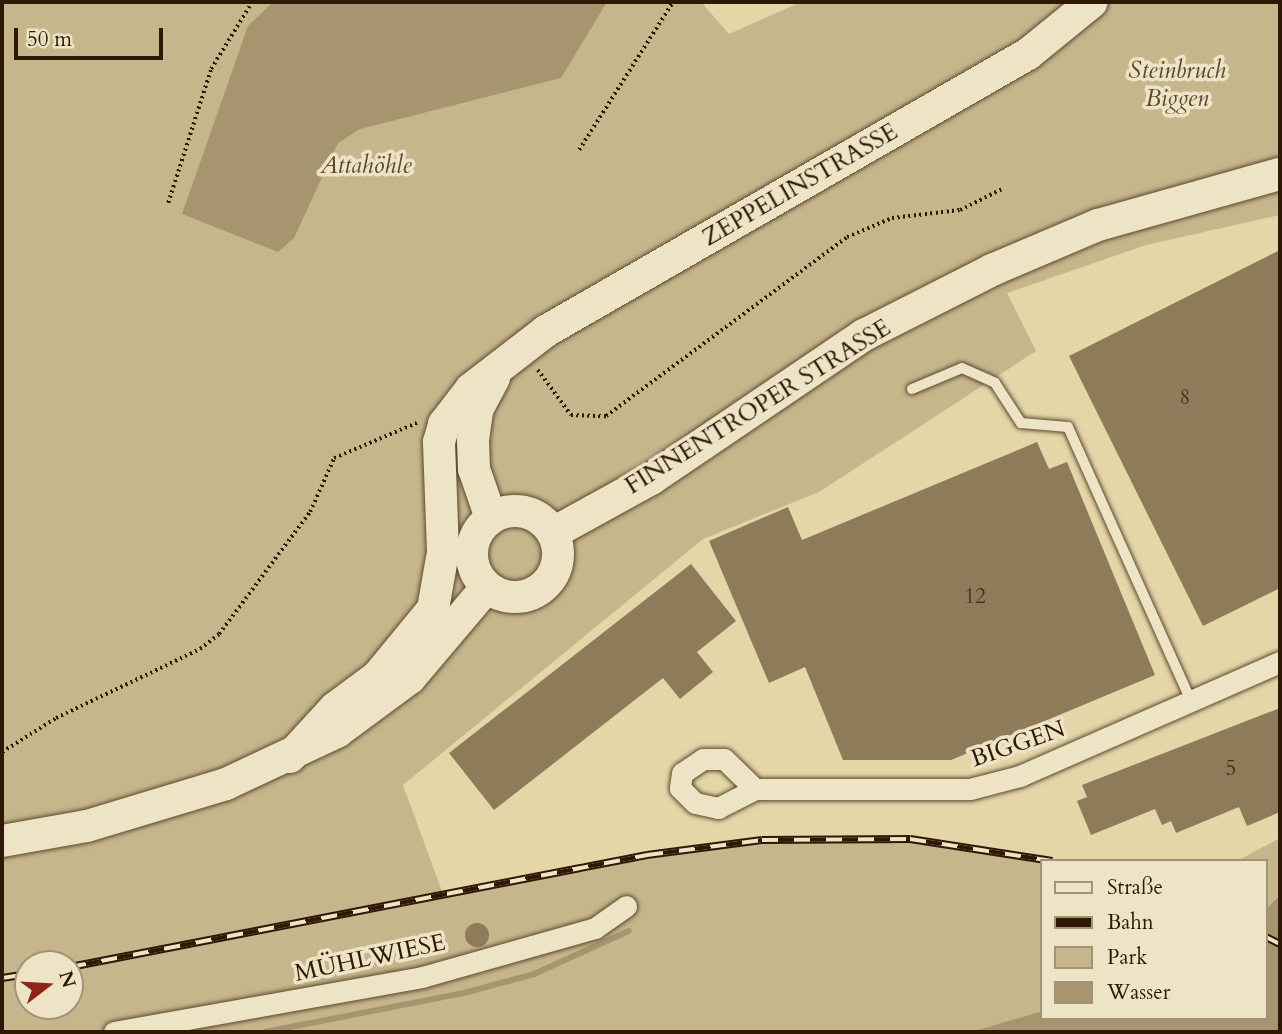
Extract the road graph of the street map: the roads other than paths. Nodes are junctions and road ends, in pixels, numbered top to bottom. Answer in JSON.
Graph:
{"nodes":[{"id":1,"x":1092,"y":2,"type":"edge"},
{"id":2,"x":1280,"y":174,"type":"edge"},
{"id":3,"x":515,"y":355,"type":"junction"},
{"id":4,"x":912,"y":388,"type":"dead end"},
{"id":5,"x":491,"y":518,"type":"junction"},
{"id":6,"x":553,"y":533,"type":"junction"},
{"id":7,"x":487,"y":587,"type":"junction"},
{"id":8,"x":1280,"y":662,"type":"edge"},
{"id":9,"x":1192,"y":703,"type":"junction"},
{"id":10,"x":290,"y":757,"type":"junction"},
{"id":11,"x":755,"y":789,"type":"dead end"},
{"id":12,"x":2,"y":841,"type":"edge"},
{"id":13,"x":626,"y":906,"type":"dead end"},
{"id":14,"x":114,"y":1032,"type":"edge"}],
"edges":[{"from":1,"to":3,"type":"main road","name":"ZEPPELINSTRASSE"},
{"from":2,"to":6,"type":"main road","name":"FINNENTROPER STRASSE"},
{"from":3,"to":5,"type":"main road","name":"ZEPPELINSTRASSE"},
{"from":3,"to":10,"type":"main road","name":"ZEPPELINSTRASSE"},
{"from":4,"to":9,"type":"lane"},
{"from":5,"to":6,"type":"main road"},
{"from":5,"to":7,"type":"main road"},
{"from":6,"to":7,"type":"main road"},
{"from":7,"to":10,"type":"main road"},
{"from":8,"to":9,"type":"street","name":"BIGGEN"},
{"from":9,"to":11,"type":"street","name":"BIGGEN"},
{"from":10,"to":12,"type":"main road"},
{"from":13,"to":14,"type":"street","name":"MÜHLWIESE"}]}
